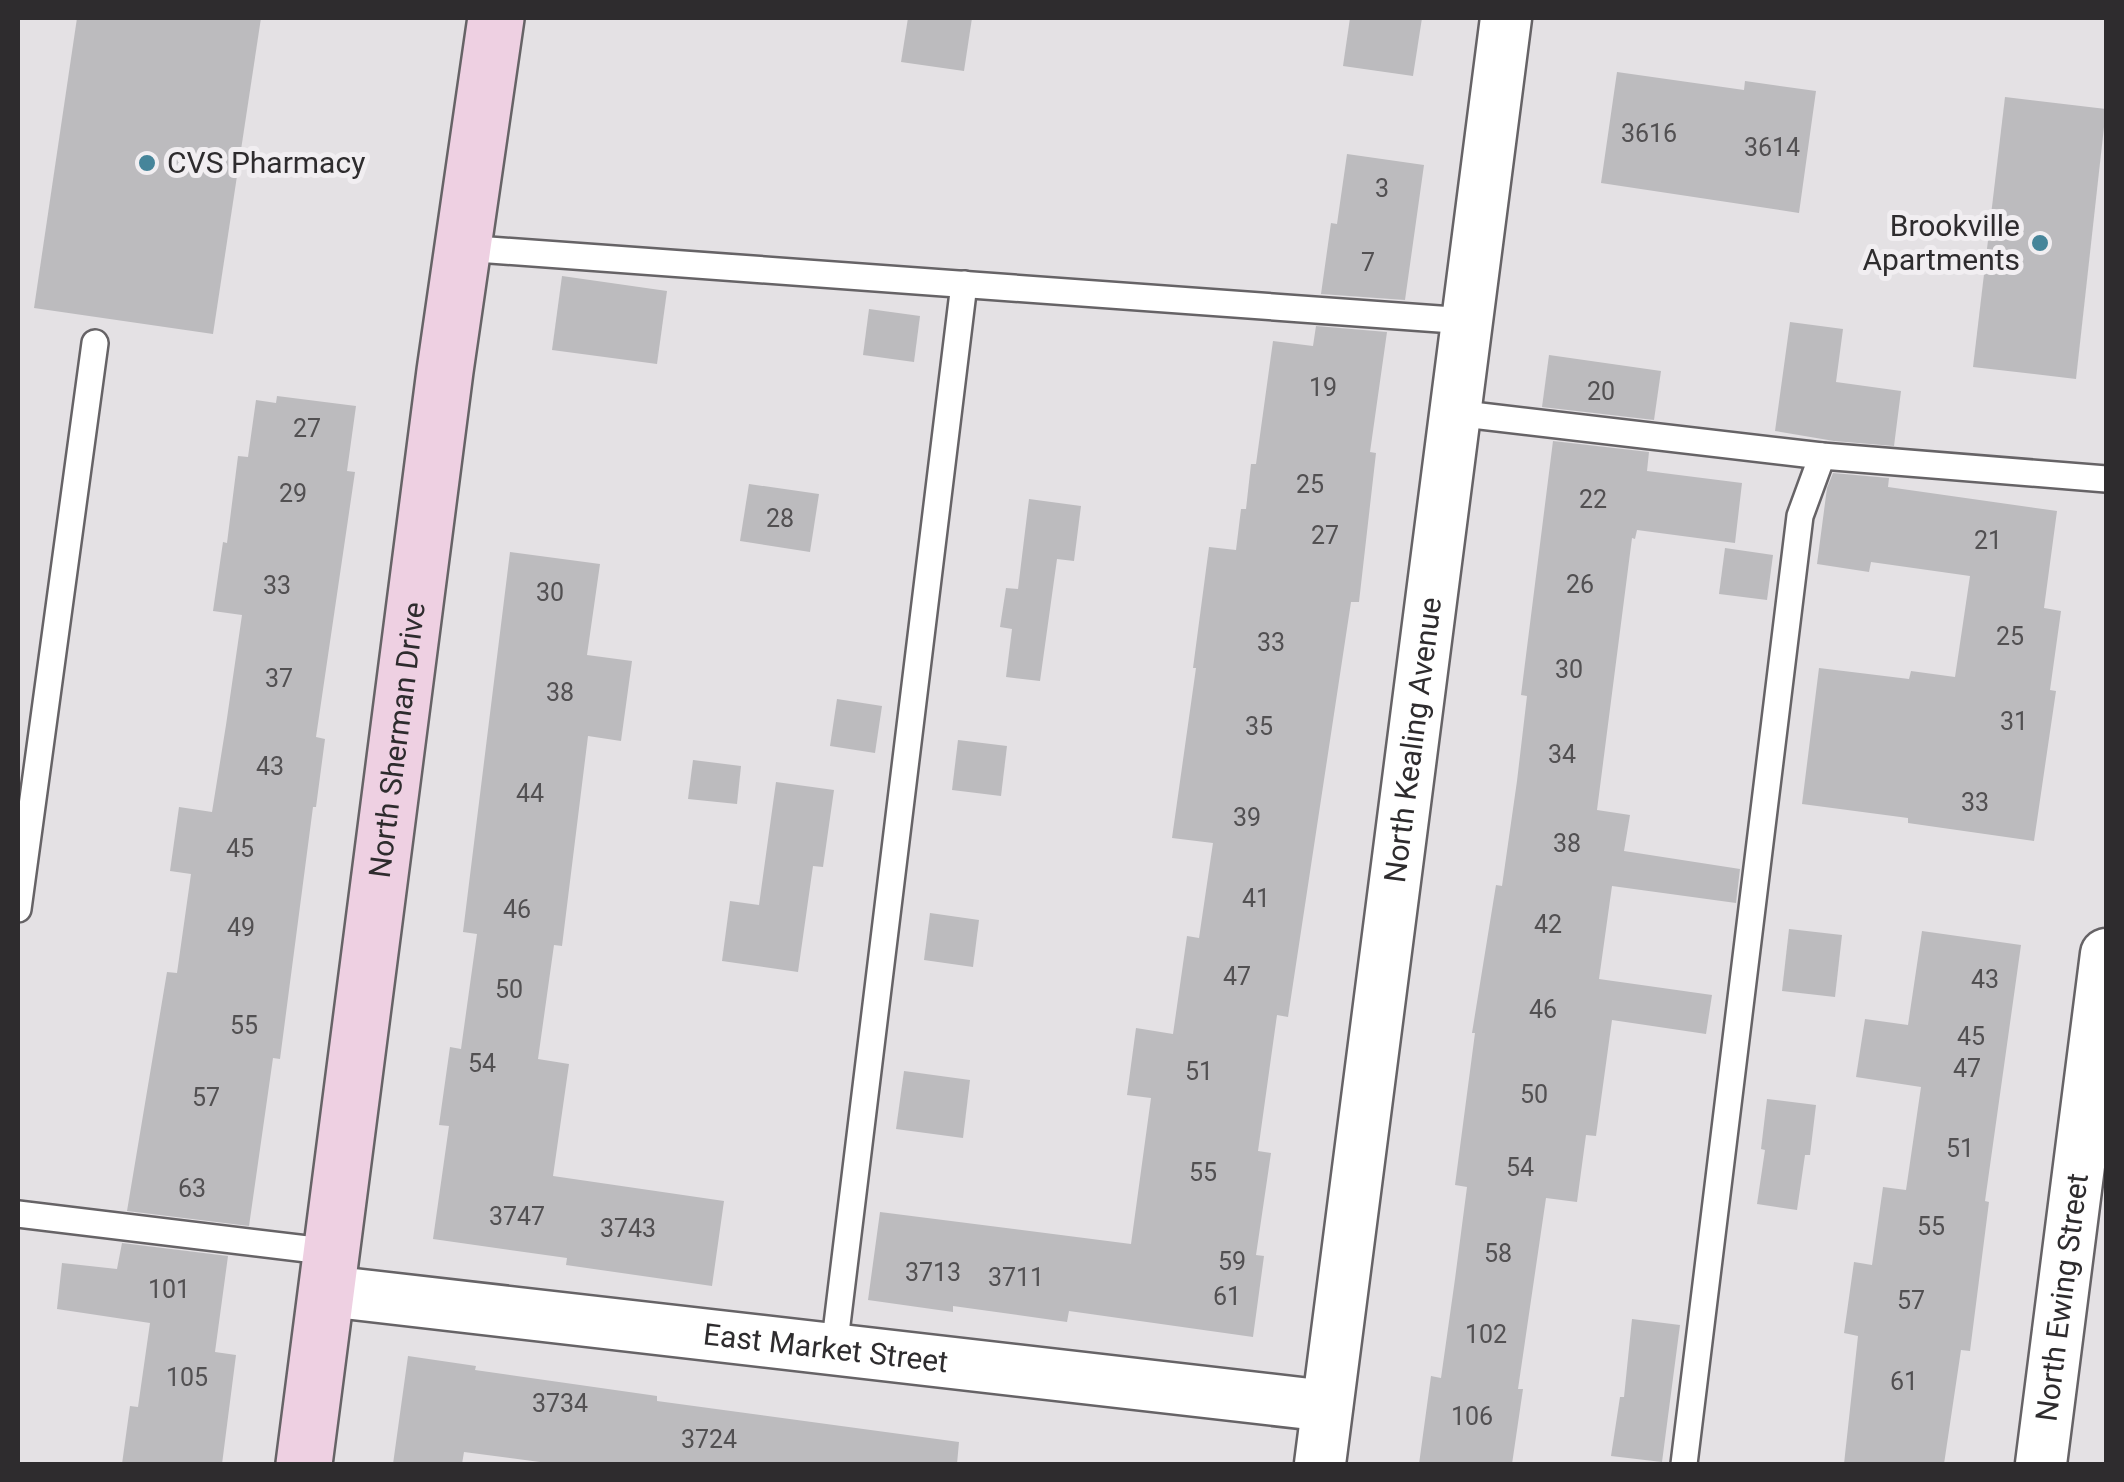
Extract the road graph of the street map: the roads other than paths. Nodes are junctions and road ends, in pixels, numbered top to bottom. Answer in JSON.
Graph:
{"nodes":[{"id":1,"x":496,"y":18,"type":"edge"},
{"id":2,"x":1506,"y":18,"type":"edge"},
{"id":3,"x":463,"y":248,"type":"junction"},
{"id":4,"x":964,"y":284,"type":"junction"},
{"id":5,"x":1466,"y":321,"type":"junction"},
{"id":6,"x":95,"y":343,"type":"dead end"},
{"id":7,"x":1455,"y":414,"type":"junction"},
{"id":8,"x":1822,"y":456,"type":"junction"},
{"id":9,"x":2106,"y":480,"type":"edge"},
{"id":10,"x":18,"y":909,"type":"edge"},
{"id":11,"x":2106,"y":954,"type":"edge"},
{"id":12,"x":18,"y":1214,"type":"edge"},
{"id":13,"x":329,"y":1271,"type":"junction"},
{"id":14,"x":834,"y":1349,"type":"junction"},
{"id":15,"x":1327,"y":1406,"type":"junction"},
{"id":16,"x":304,"y":1464,"type":"edge"},
{"id":17,"x":1320,"y":1464,"type":"edge"},
{"id":18,"x":1684,"y":1464,"type":"edge"},
{"id":19,"x":2041,"y":1464,"type":"edge"}],
"edges":[{"from":1,"to":3,"type":"main road","name":"North Sherman Drive"},
{"from":2,"to":5,"type":"street","name":"North Kealing Avenue"},
{"from":3,"to":4,"type":"lane"},
{"from":3,"to":13,"type":"main road","name":"North Sherman Drive"},
{"from":4,"to":5,"type":"lane"},
{"from":4,"to":14,"type":"lane"},
{"from":5,"to":7,"type":"street","name":"North Kealing Avenue"},
{"from":6,"to":10,"type":"lane"},
{"from":7,"to":8,"type":"lane"},
{"from":7,"to":15,"type":"street","name":"North Kealing Avenue"},
{"from":8,"to":9,"type":"lane"},
{"from":8,"to":18,"type":"lane"},
{"from":11,"to":19,"type":"street","name":"North Ewing Street"},
{"from":12,"to":13,"type":"lane"},
{"from":13,"to":14,"type":"street","name":"East Market Street"},
{"from":13,"to":16,"type":"main road","name":"North Sherman Drive"},
{"from":14,"to":15,"type":"street","name":"East Market Street"},
{"from":15,"to":17,"type":"street","name":"North Kealing Avenue"}]}
